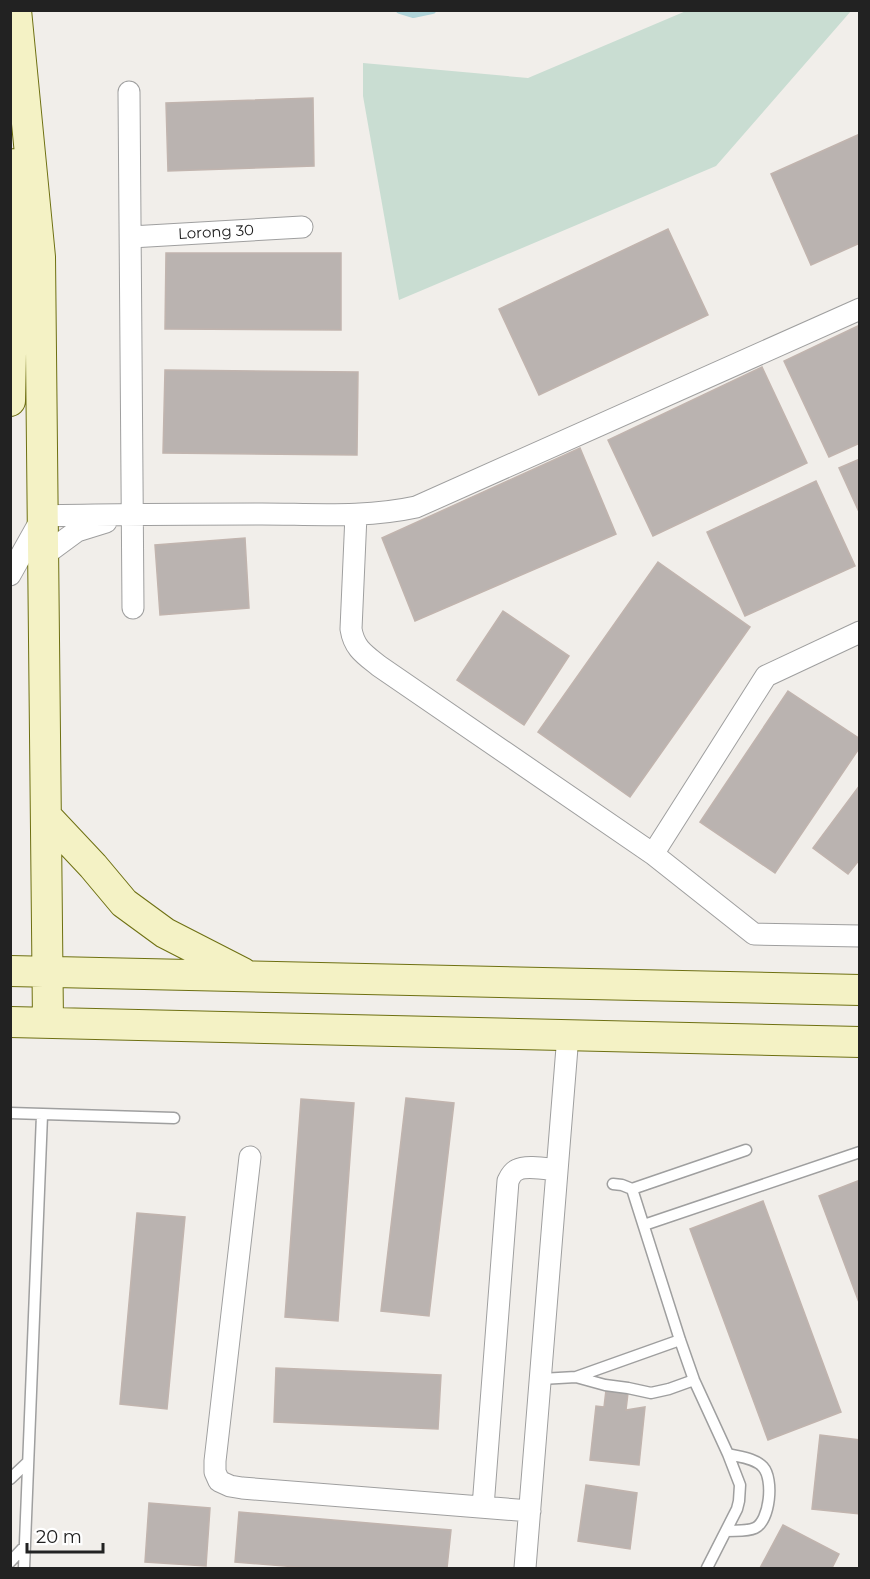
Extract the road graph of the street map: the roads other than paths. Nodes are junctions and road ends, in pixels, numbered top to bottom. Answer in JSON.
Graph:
{"nodes":[{"id":1,"x":17,"y":18,"type":"edge"},
{"id":2,"x":129,"y":92,"type":"dead end"},
{"id":3,"x":302,"y":227,"type":"dead end"},
{"id":4,"x":131,"y":237,"type":"junction"},
{"id":5,"x":12,"y":254,"type":"edge"},
{"id":6,"x":860,"y":309,"type":"edge"},
{"id":7,"x":10,"y":401,"type":"edge"},
{"id":8,"x":133,"y":514,"type":"junction"},
{"id":9,"x":356,"y":514,"type":"junction"},
{"id":10,"x":43,"y":516,"type":"junction"},
{"id":11,"x":43,"y":555,"type":"junction"},
{"id":12,"x":10,"y":575,"type":"edge"},
{"id":13,"x":134,"y":609,"type":"dead end"},
{"id":14,"x":860,"y":632,"type":"edge"},
{"id":15,"x":46,"y":816,"type":"junction"},
{"id":16,"x":652,"y":854,"type":"junction"},
{"id":17,"x":860,"y":936,"type":"edge"},
{"id":18,"x":10,"y":971,"type":"edge"},
{"id":19,"x":48,"y":972,"type":"junction"},
{"id":20,"x":248,"y":976,"type":"junction"},
{"id":21,"x":860,"y":990,"type":"edge"},
{"id":22,"x":10,"y":1022,"type":"edge"},
{"id":23,"x":48,"y":1023,"type":"junction"},
{"id":24,"x":568,"y":1035,"type":"junction"},
{"id":25,"x":860,"y":1042,"type":"edge"},
{"id":26,"x":10,"y":1113,"type":"edge"},
{"id":27,"x":42,"y":1115,"type":"junction"},
{"id":28,"x":174,"y":1118,"type":"dead end"},
{"id":29,"x":746,"y":1150,"type":"dead end"},
{"id":30,"x":860,"y":1152,"type":"edge"},
{"id":31,"x":250,"y":1157,"type":"dead end"},
{"id":32,"x":557,"y":1170,"type":"junction"},
{"id":33,"x":613,"y":1184,"type":"dead end"},
{"id":34,"x":632,"y":1189,"type":"junction"},
{"id":35,"x":644,"y":1225,"type":"junction"},
{"id":36,"x":680,"y":1340,"type":"junction"},
{"id":37,"x":576,"y":1377,"type":"junction"},
{"id":38,"x":541,"y":1379,"type":"junction"},
{"id":39,"x":694,"y":1380,"type":"junction"},
{"id":40,"x":728,"y":1454,"type":"junction"},
{"id":41,"x":28,"y":1462,"type":"junction"},
{"id":42,"x":10,"y":1479,"type":"edge"},
{"id":43,"x":483,"y":1507,"type":"junction"},
{"id":44,"x":530,"y":1511,"type":"junction"},
{"id":45,"x":726,"y":1531,"type":"junction"},
{"id":46,"x":25,"y":1546,"type":"junction"},
{"id":47,"x":10,"y":1562,"type":"edge"},
{"id":48,"x":24,"y":1569,"type":"edge"},
{"id":49,"x":525,"y":1569,"type":"edge"},
{"id":50,"x":707,"y":1569,"type":"edge"}],
"edges":[{"from":1,"to":5,"type":"main road"},
{"from":1,"to":10,"type":"main road"},
{"from":2,"to":4,"type":"street"},
{"from":3,"to":4,"type":"street","name":"Lorong 30"},
{"from":4,"to":8,"type":"street"},
{"from":5,"to":7,"type":"main road"},
{"from":6,"to":9,"type":"street"},
{"from":8,"to":9,"type":"street"},
{"from":8,"to":10,"type":"street"},
{"from":8,"to":11,"type":"street"},
{"from":8,"to":13,"type":"street"},
{"from":9,"to":16,"type":"street"},
{"from":10,"to":11,"type":"main road"},
{"from":10,"to":12,"type":"street"},
{"from":11,"to":15,"type":"main road"},
{"from":14,"to":16,"type":"street"},
{"from":15,"to":19,"type":"main road"},
{"from":15,"to":20,"type":"main road"},
{"from":16,"to":17,"type":"street"},
{"from":18,"to":19,"type":"main road"},
{"from":19,"to":20,"type":"main road"},
{"from":19,"to":23,"type":"main road"},
{"from":20,"to":21,"type":"main road"},
{"from":22,"to":23,"type":"main road"},
{"from":23,"to":24,"type":"main road"},
{"from":24,"to":25,"type":"main road"},
{"from":24,"to":32,"type":"street"},
{"from":26,"to":27,"type":"lane"},
{"from":27,"to":28,"type":"lane"},
{"from":27,"to":41,"type":"lane"},
{"from":29,"to":34,"type":"lane"},
{"from":30,"to":35,"type":"lane"},
{"from":31,"to":43,"type":"street"},
{"from":32,"to":38,"type":"street"},
{"from":32,"to":43,"type":"street"},
{"from":33,"to":34,"type":"lane"},
{"from":34,"to":35,"type":"lane"},
{"from":35,"to":36,"type":"lane"},
{"from":36,"to":37,"type":"lane"},
{"from":36,"to":39,"type":"lane"},
{"from":37,"to":38,"type":"lane"},
{"from":37,"to":39,"type":"lane"},
{"from":38,"to":44,"type":"street"},
{"from":39,"to":40,"type":"lane"},
{"from":40,"to":45,"type":"lane"},
{"from":40,"to":45,"type":"lane"},
{"from":41,"to":42,"type":"lane"},
{"from":41,"to":46,"type":"lane"},
{"from":43,"to":44,"type":"street"},
{"from":44,"to":49,"type":"street"},
{"from":45,"to":50,"type":"lane"},
{"from":46,"to":47,"type":"lane"},
{"from":46,"to":48,"type":"lane"}]}
